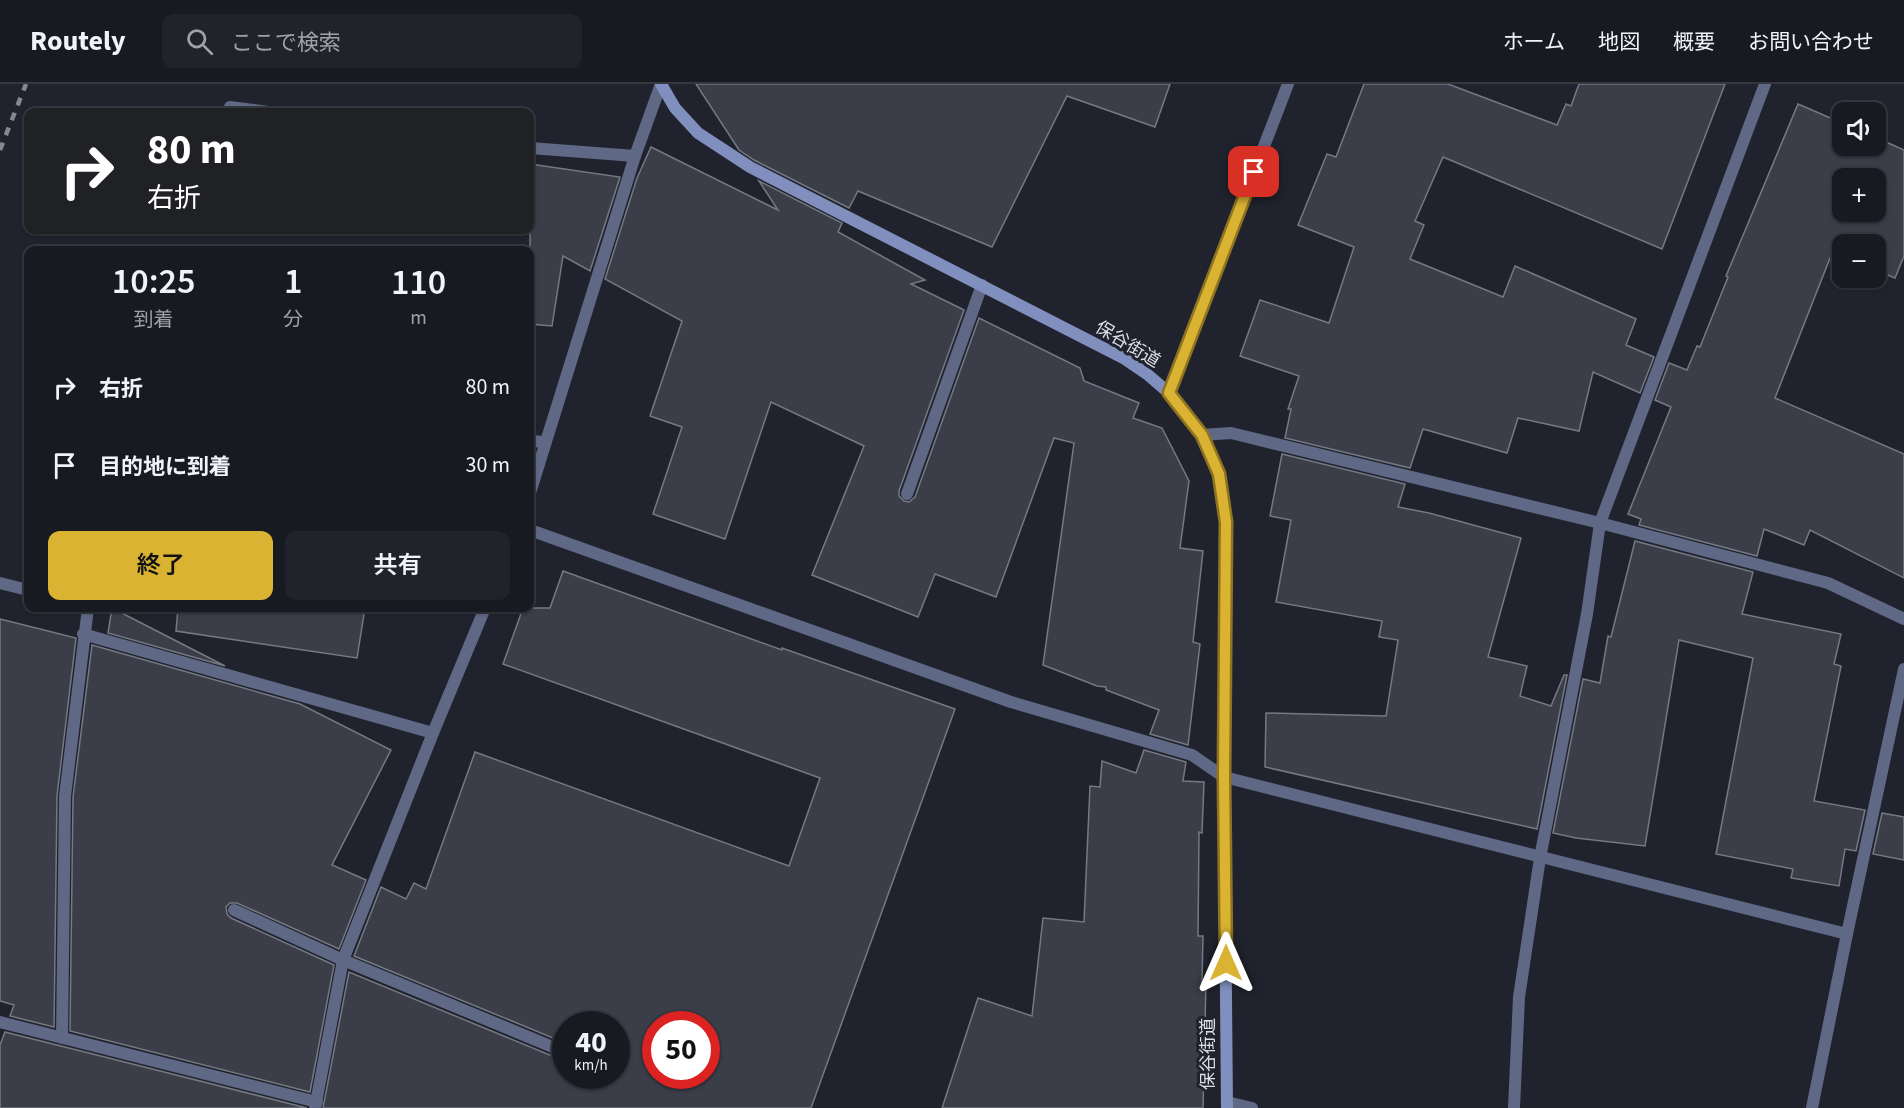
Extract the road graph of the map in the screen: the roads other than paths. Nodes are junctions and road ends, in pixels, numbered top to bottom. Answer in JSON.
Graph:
{"nodes":[{"id":1,"x":661,"y":84,"type":"edge"},
{"id":2,"x":1288,"y":84,"type":"edge"},
{"id":3,"x":1766,"y":84,"type":"edge"},
{"id":4,"x":230,"y":107,"type":"dead end"},
{"id":5,"x":238,"y":108,"type":"edge"},
{"id":6,"x":534,"y":148,"type":"edge"},
{"id":7,"x":635,"y":156,"type":"junction"},
{"id":8,"x":982,"y":285,"type":"junction"},
{"id":9,"x":1169,"y":393,"type":"junction"},
{"id":10,"x":1202,"y":435,"type":"junction"},
{"id":11,"x":534,"y":441,"type":"edge"},
{"id":12,"x":545,"y":442,"type":"junction"},
{"id":13,"x":534,"y":479,"type":"edge"},
{"id":14,"x":907,"y":494,"type":"dead end"},
{"id":15,"x":1600,"y":523,"type":"junction"},
{"id":16,"x":534,"y":531,"type":"edge"},
{"id":17,"x":0,"y":584,"type":"edge"},
{"id":18,"x":24,"y":589,"type":"edge"},
{"id":19,"x":87,"y":612,"type":"edge"},
{"id":20,"x":483,"y":612,"type":"edge"},
{"id":21,"x":1904,"y":619,"type":"edge"},
{"id":22,"x":83,"y":634,"type":"junction"},
{"id":23,"x":1904,"y":669,"type":"edge"},
{"id":24,"x":433,"y":733,"type":"junction"},
{"id":25,"x":1224,"y":777,"type":"junction"},
{"id":26,"x":1540,"y":858,"type":"junction"},
{"id":27,"x":234,"y":910,"type":"dead end"},
{"id":28,"x":1847,"y":934,"type":"junction"},
{"id":29,"x":343,"y":960,"type":"junction"},
{"id":30,"x":0,"y":1022,"type":"edge"},
{"id":31,"x":62,"y":1038,"type":"junction"},
{"id":32,"x":552,"y":1047,"type":"edge"},
{"id":33,"x":316,"y":1105,"type":"edge"},
{"id":34,"x":1227,"y":1105,"type":"edge"},
{"id":35,"x":1252,"y":1108,"type":"edge"},
{"id":36,"x":1514,"y":1108,"type":"edge"},
{"id":37,"x":1812,"y":1108,"type":"edge"}],
"edges":[{"from":1,"to":7,"type":"street"},
{"from":1,"to":8,"type":"main road","name":"保谷街道"},
{"from":2,"to":9,"type":"street"},
{"from":3,"to":15,"type":"street"},
{"from":4,"to":5,"type":"street"},
{"from":6,"to":7,"type":"street"},
{"from":7,"to":12,"type":"street"},
{"from":8,"to":9,"type":"main road","name":"保谷街道"},
{"from":8,"to":14,"type":"street"},
{"from":9,"to":10,"type":"main road","name":"保谷街道"},
{"from":10,"to":15,"type":"street"},
{"from":10,"to":25,"type":"main road","name":"保谷街道"},
{"from":11,"to":12,"type":"street"},
{"from":12,"to":13,"type":"street"},
{"from":15,"to":21,"type":"street"},
{"from":15,"to":26,"type":"street"},
{"from":16,"to":25,"type":"street"},
{"from":17,"to":18,"type":"street"},
{"from":19,"to":22,"type":"street"},
{"from":20,"to":24,"type":"street"},
{"from":22,"to":24,"type":"street"},
{"from":22,"to":31,"type":"street"},
{"from":23,"to":28,"type":"street"},
{"from":24,"to":29,"type":"street"},
{"from":25,"to":26,"type":"street"},
{"from":25,"to":34,"type":"main road","name":"保谷街道"},
{"from":26,"to":28,"type":"street"},
{"from":26,"to":36,"type":"street"},
{"from":27,"to":29,"type":"street"},
{"from":28,"to":37,"type":"street"},
{"from":29,"to":32,"type":"street"},
{"from":29,"to":33,"type":"street"},
{"from":30,"to":31,"type":"street"},
{"from":31,"to":33,"type":"street"},
{"from":34,"to":35,"type":"street"}]}
